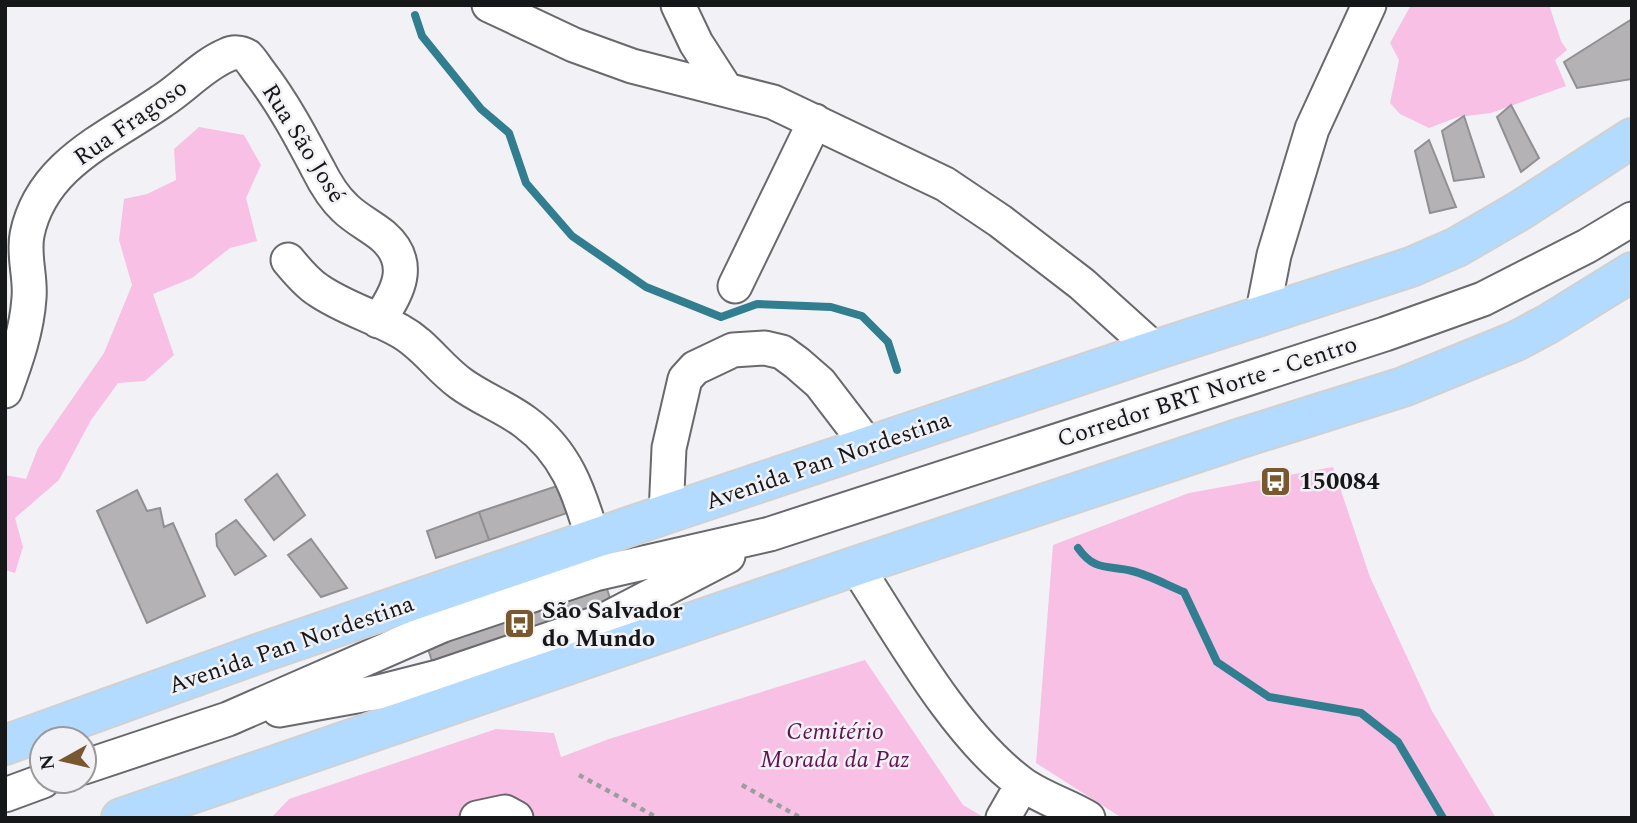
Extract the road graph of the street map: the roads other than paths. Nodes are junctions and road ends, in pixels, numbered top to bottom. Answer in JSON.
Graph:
{"nodes":[{"id":1,"x":489,"y":5,"type":"edge"},
{"id":2,"x":678,"y":5,"type":"edge"},
{"id":3,"x":1369,"y":5,"type":"edge"},
{"id":4,"x":217,"y":60,"type":"joint"},
{"id":5,"x":725,"y":88,"type":"junction"},
{"id":6,"x":815,"y":121,"type":"junction"},
{"id":7,"x":1632,"y":138,"type":"edge"},
{"id":8,"x":1632,"y":219,"type":"edge"},
{"id":9,"x":288,"y":260,"type":"dead end"},
{"id":10,"x":1632,"y":272,"type":"edge"},
{"id":11,"x":735,"y":286,"type":"dead end"},
{"id":12,"x":1262,"y":316,"type":"junction"},
{"id":13,"x":379,"y":321,"type":"junction"},
{"id":14,"x":1155,"y":350,"type":"junction"},
{"id":15,"x":5,"y":391,"type":"edge"},
{"id":16,"x":869,"y":447,"type":"junction"},
{"id":17,"x":666,"y":514,"type":"junction"},
{"id":18,"x":770,"y":534,"type":"junction"},
{"id":19,"x":593,"y":539,"type":"junction"},
{"id":20,"x":856,"y":566,"type":"junction"},
{"id":21,"x":228,"y":719,"type":"junction"},
{"id":22,"x":5,"y":745,"type":"edge"},
{"id":23,"x":98,"y":762,"type":"edge"},
{"id":24,"x":1023,"y":785,"type":"junction"},
{"id":25,"x":28,"y":787,"type":"edge"},
{"id":26,"x":5,"y":795,"type":"edge"},
{"id":27,"x":121,"y":818,"type":"edge"},
{"id":28,"x":477,"y":818,"type":"edge"},
{"id":29,"x":516,"y":818,"type":"edge"},
{"id":30,"x":1003,"y":818,"type":"edge"},
{"id":31,"x":1088,"y":818,"type":"edge"}],
"edges":[{"from":1,"to":5,"type":"street"},
{"from":2,"to":5,"type":"street"},
{"from":3,"to":12,"type":"street"},
{"from":4,"to":13,"type":"street","name":"Rua São José"},
{"from":4,"to":15,"type":"street","name":"Rua Fragoso"},
{"from":5,"to":6,"type":"street"},
{"from":6,"to":11,"type":"street"},
{"from":6,"to":14,"type":"street"},
{"from":7,"to":12,"type":"highway","name":"Avenida Pan Nordestina"},
{"from":8,"to":18,"type":"street","name":"Corredor BRT Norte - Centro"},
{"from":9,"to":13,"type":"street"},
{"from":10,"to":20,"type":"highway"},
{"from":12,"to":14,"type":"highway","name":"Avenida Pan Nordestina"},
{"from":13,"to":19,"type":"street"},
{"from":14,"to":16,"type":"highway","name":"Avenida Pan Nordestina"},
{"from":16,"to":17,"type":"highway","name":"Avenida Pan Nordestina"},
{"from":16,"to":17,"type":"street"},
{"from":17,"to":19,"type":"highway","name":"Avenida Pan Nordestina"},
{"from":18,"to":21,"type":"street","name":"Corredor BRT Norte - Centro"},
{"from":18,"to":21,"type":"street","name":"Corredor BRT Norte - Centro"},
{"from":19,"to":22,"type":"highway","name":"Avenida Pan Nordestina"},
{"from":20,"to":24,"type":"street"},
{"from":20,"to":27,"type":"highway"},
{"from":21,"to":23,"type":"street","name":"Corredor BRT Norte - Centro"},
{"from":24,"to":30,"type":"street"},
{"from":24,"to":31,"type":"street"},
{"from":25,"to":26,"type":"street"},
{"from":28,"to":29,"type":"street"}]}
